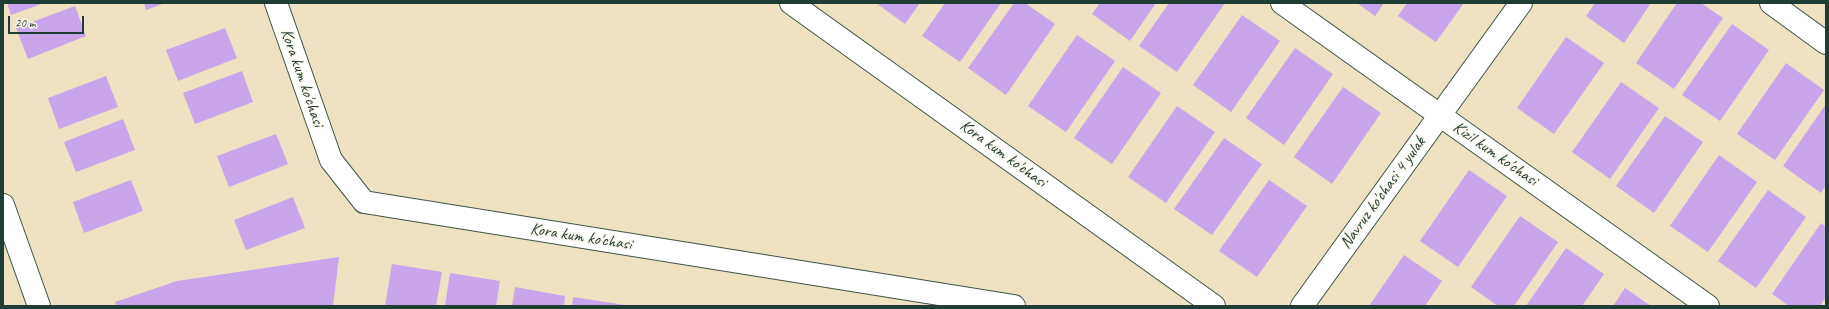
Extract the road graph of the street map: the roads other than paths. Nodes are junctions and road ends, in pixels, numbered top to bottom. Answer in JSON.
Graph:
{"nodes":[{"id":1,"x":276,"y":3,"type":"edge"},
{"id":2,"x":791,"y":3,"type":"edge"},
{"id":3,"x":1282,"y":3,"type":"edge"},
{"id":4,"x":1521,"y":3,"type":"edge"},
{"id":5,"x":1771,"y":3,"type":"edge"},
{"id":6,"x":1826,"y":42,"type":"edge"},
{"id":7,"x":1440,"y":115,"type":"junction"},
{"id":8,"x":3,"y":205,"type":"edge"},
{"id":9,"x":39,"y":306,"type":"edge"},
{"id":10,"x":1014,"y":306,"type":"edge"},
{"id":11,"x":1214,"y":306,"type":"edge"},
{"id":12,"x":1302,"y":306,"type":"edge"},
{"id":13,"x":1708,"y":306,"type":"edge"}],
"edges":[{"from":1,"to":10,"type":"street","name":"Kora kum ko'chasi"},
{"from":2,"to":11,"type":"street","name":"Kora kum ko'chasi"},
{"from":3,"to":7,"type":"street","name":"Kizil kum ko'chasi"},
{"from":4,"to":7,"type":"street","name":"Navruz ko'chasi 4 yulak"},
{"from":5,"to":6,"type":"street"},
{"from":7,"to":12,"type":"street","name":"Navruz ko'chasi 4 yulak"},
{"from":7,"to":13,"type":"street","name":"Kizil kum ko'chasi"},
{"from":8,"to":9,"type":"street"}]}
